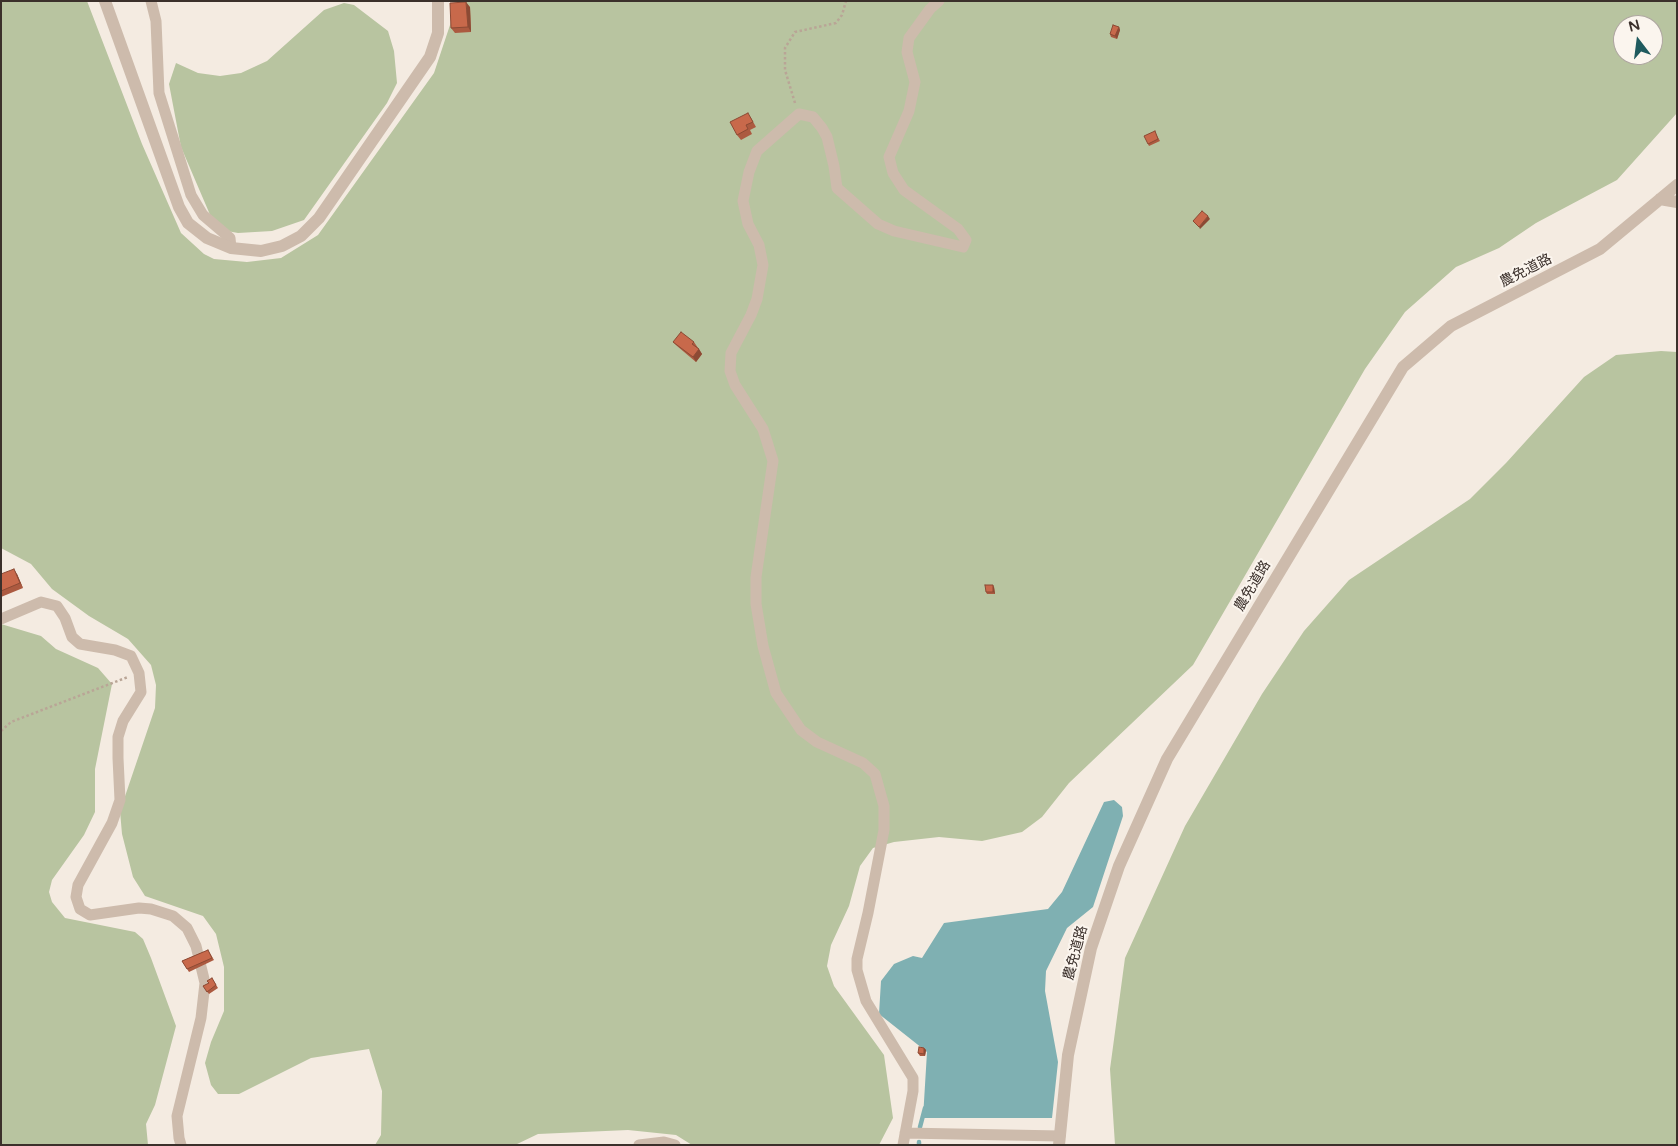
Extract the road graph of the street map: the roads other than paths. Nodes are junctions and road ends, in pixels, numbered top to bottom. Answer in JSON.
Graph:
{"nodes":[{"id":1,"x":105,"y":1,"type":"edge"},
{"id":2,"x":151,"y":1,"type":"edge"},
{"id":3,"x":438,"y":1,"type":"edge"},
{"id":4,"x":939,"y":1,"type":"edge"},
{"id":5,"x":1677,"y":185,"type":"edge"},
{"id":6,"x":1660,"y":199,"type":"junction"},
{"id":7,"x":1677,"y":202,"type":"edge"},
{"id":8,"x":232,"y":248,"type":"junction"},
{"id":9,"x":1,"y":618,"type":"edge"},
{"id":10,"x":904,"y":1139,"type":"edge"},
{"id":11,"x":1060,"y":1140,"type":"edge"},
{"id":12,"x":181,"y":1145,"type":"edge"},
{"id":13,"x":639,"y":1145,"type":"edge"},
{"id":14,"x":676,"y":1145,"type":"edge"}],
"edges":[{"from":1,"to":8,"type":"street"},
{"from":2,"to":8,"type":"street"},
{"from":3,"to":8,"type":"street"},
{"from":4,"to":10,"type":"street"},
{"from":5,"to":6,"type":"street","name":"農免道路"},
{"from":6,"to":7,"type":"street"},
{"from":6,"to":11,"type":"street","name":"農免道路"},
{"from":9,"to":12,"type":"street"},
{"from":10,"to":11,"type":"street"},
{"from":13,"to":14,"type":"street"}]}
